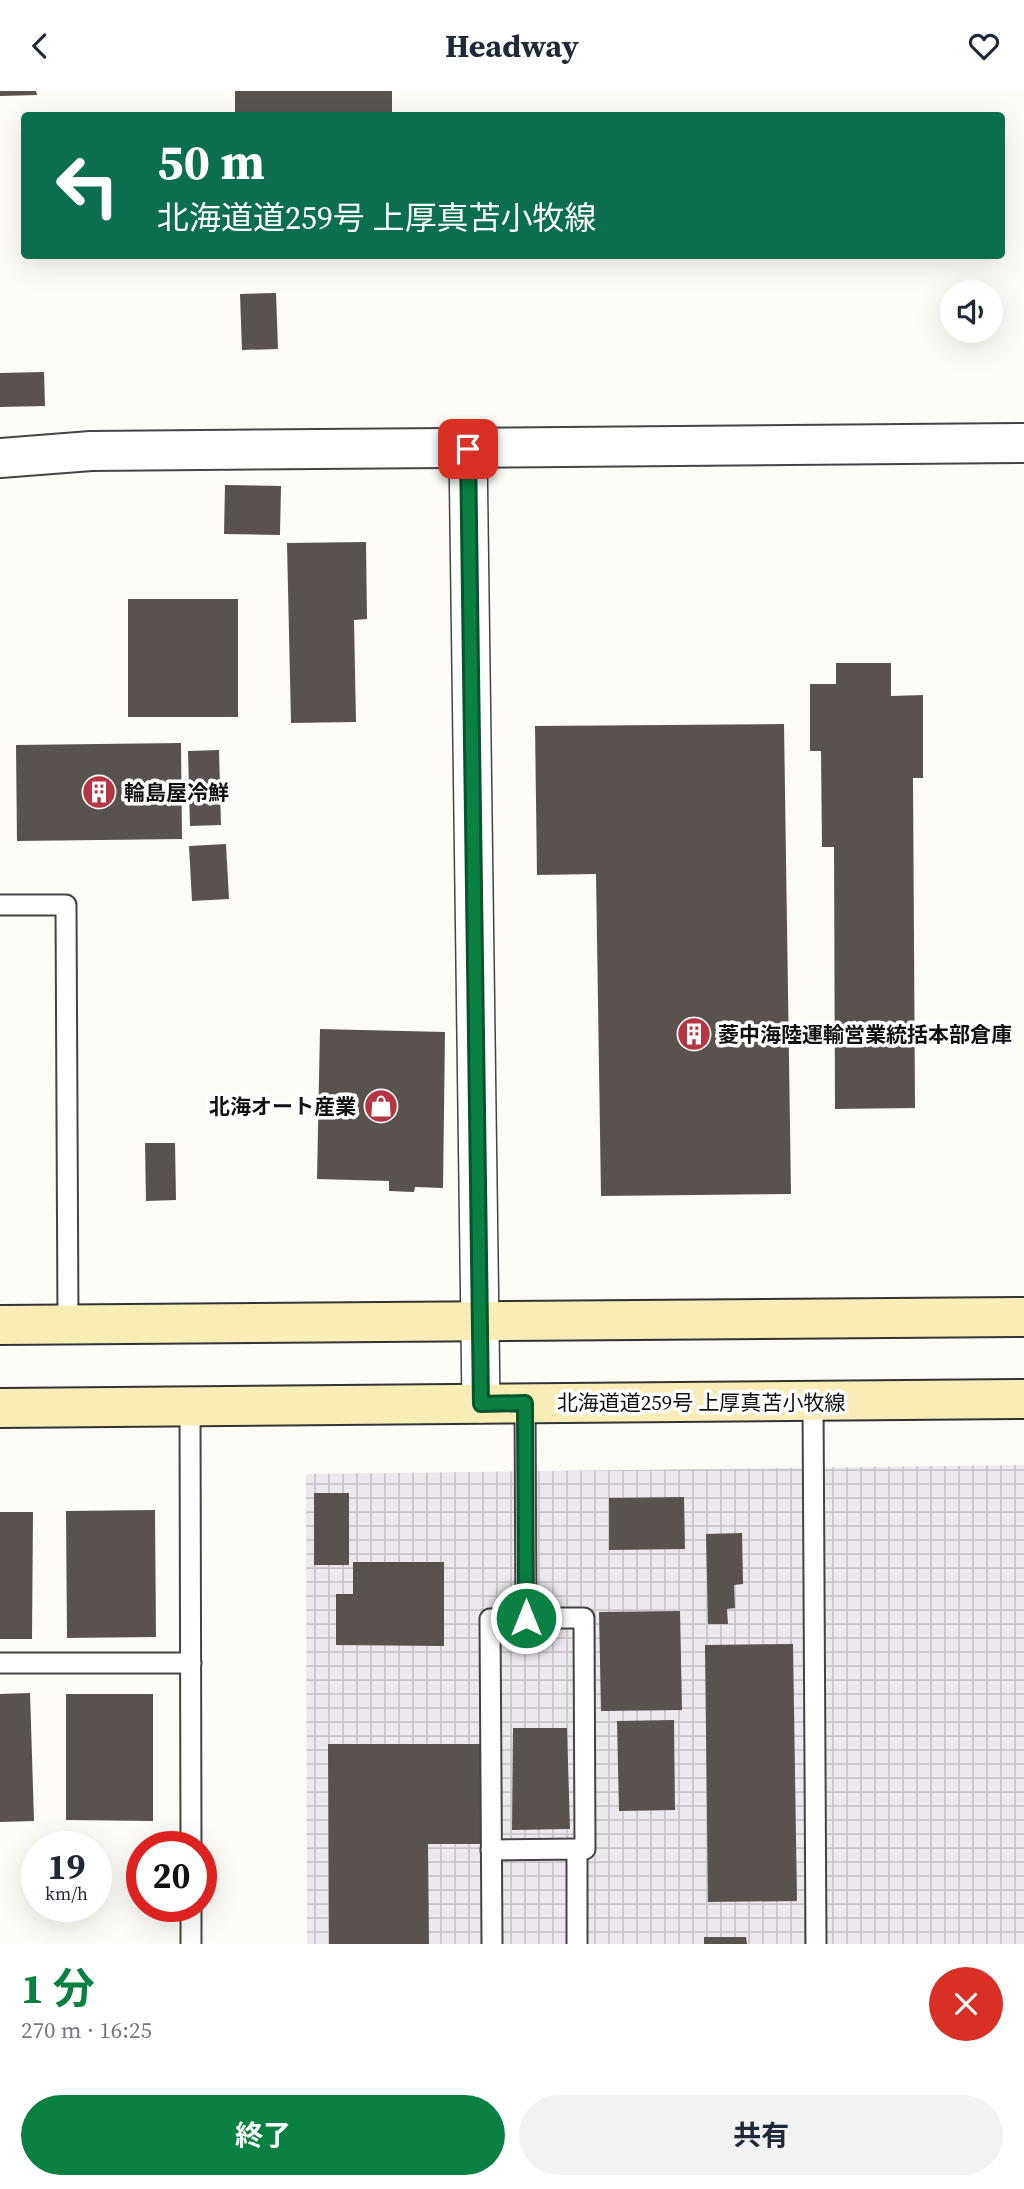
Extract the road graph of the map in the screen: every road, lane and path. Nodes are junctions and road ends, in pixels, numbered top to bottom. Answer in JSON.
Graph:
{"nodes":[{"id":1,"x":1024,"y":443,"type":"edge"},
{"id":2,"x":468,"y":449,"type":"junction"},
{"id":3,"x":0,"y":458,"type":"edge"},
{"id":4,"x":0,"y":905,"type":"edge"},
{"id":5,"x":1024,"y":1317,"type":"edge"},
{"id":6,"x":480,"y":1322,"type":"junction"},
{"id":7,"x":68,"y":1324,"type":"junction"},
{"id":8,"x":0,"y":1325,"type":"edge"},
{"id":9,"x":1024,"y":1399,"type":"edge"},
{"id":10,"x":813,"y":1402,"type":"junction"},
{"id":11,"x":525,"y":1403,"type":"junction"},
{"id":12,"x":481,"y":1404,"type":"junction"},
{"id":13,"x":190,"y":1407,"type":"junction"},
{"id":14,"x":0,"y":1408,"type":"edge"},
{"id":15,"x":526,"y":1618,"type":"junction"},
{"id":16,"x":0,"y":1663,"type":"edge"},
{"id":17,"x":191,"y":1663,"type":"junction"},
{"id":18,"x":191,"y":1831,"type":"edge"},
{"id":19,"x":577,"y":1849,"type":"junction"},
{"id":20,"x":491,"y":1850,"type":"junction"},
{"id":21,"x":191,"y":1922,"type":"edge"},
{"id":22,"x":191,"y":1944,"type":"edge"},
{"id":23,"x":492,"y":1944,"type":"edge"},
{"id":24,"x":577,"y":1944,"type":"edge"},
{"id":25,"x":816,"y":1944,"type":"edge"}],
"edges":[{"from":1,"to":2,"type":"street"},
{"from":2,"to":3,"type":"street"},
{"from":2,"to":6,"type":"street"},
{"from":4,"to":7,"type":"lane"},
{"from":5,"to":6,"type":"main road"},
{"from":6,"to":7,"type":"main road"},
{"from":6,"to":12,"type":"street"},
{"from":7,"to":8,"type":"main road"},
{"from":9,"to":10,"type":"main road","name":"北海道道259号 上厚真苫小牧線"},
{"from":10,"to":11,"type":"main road","name":"北海道道259号 上厚真苫小牧線"},
{"from":10,"to":25,"type":"lane"},
{"from":11,"to":12,"type":"main road","name":"北海道道259号 上厚真苫小牧線"},
{"from":11,"to":15,"type":"lane"},
{"from":12,"to":13,"type":"main road","name":"北海道道259号 上厚真苫小牧線"},
{"from":13,"to":14,"type":"main road","name":"北海道道259号 上厚真苫小牧線"},
{"from":13,"to":17,"type":"lane"},
{"from":15,"to":19,"type":"lane"},
{"from":15,"to":20,"type":"lane"},
{"from":16,"to":17,"type":"lane"},
{"from":17,"to":18,"type":"lane"},
{"from":19,"to":20,"type":"lane"},
{"from":19,"to":24,"type":"lane"},
{"from":20,"to":23,"type":"lane"},
{"from":21,"to":22,"type":"lane"}]}
